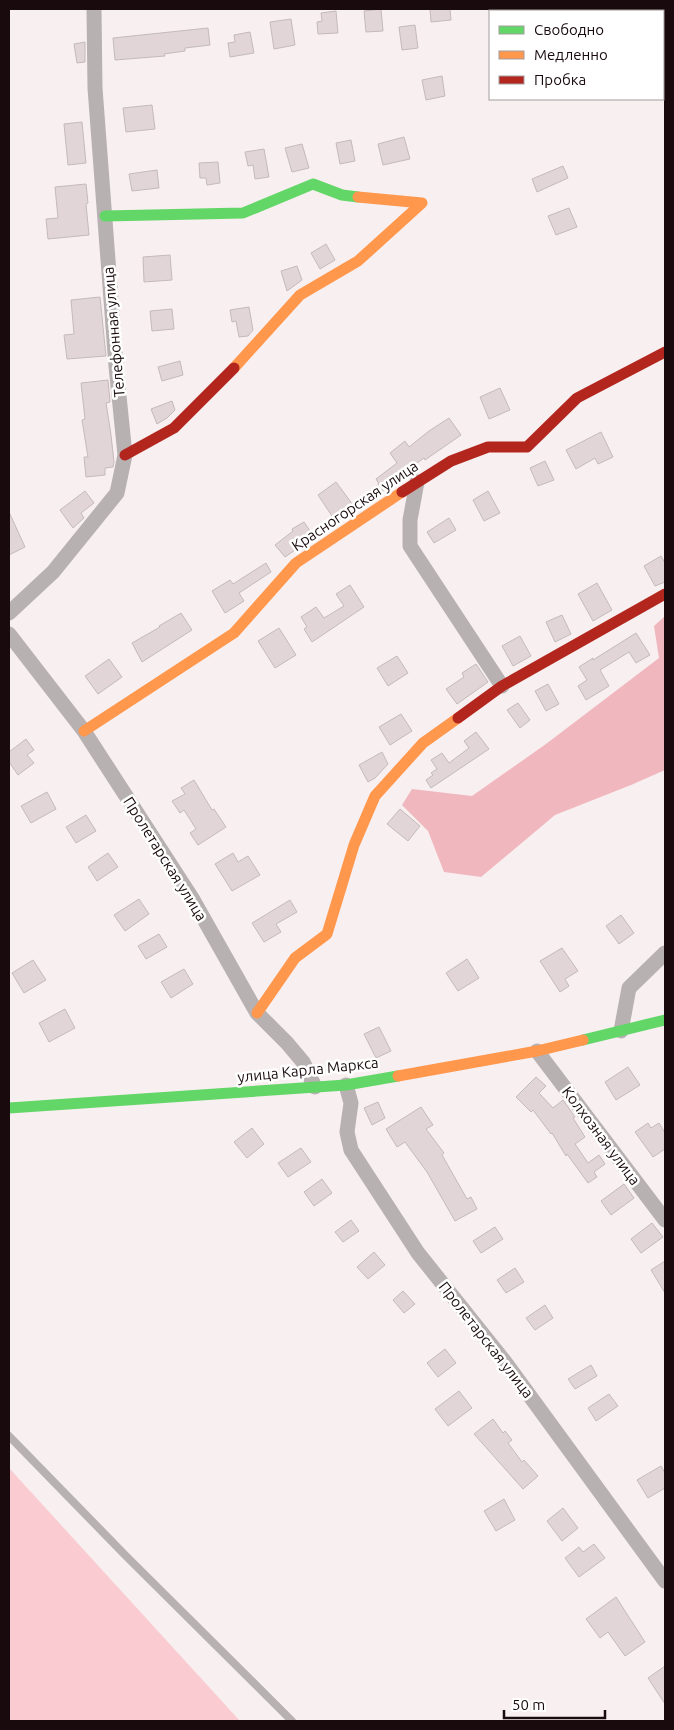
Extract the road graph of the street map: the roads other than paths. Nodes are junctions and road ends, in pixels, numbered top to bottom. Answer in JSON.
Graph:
{"nodes":[{"id":1,"x":94,"y":9,"type":"edge"},
{"id":2,"x":105,"y":216,"type":"junction"},
{"id":3,"x":665,"y":352,"type":"edge"},
{"id":4,"x":125,"y":455,"type":"junction"},
{"id":5,"x":417,"y":482,"type":"junction"},
{"id":6,"x":665,"y":594,"type":"edge"},
{"id":7,"x":9,"y":613,"type":"edge"},
{"id":8,"x":9,"y":634,"type":"edge"},
{"id":9,"x":502,"y":686,"type":"junction"},
{"id":10,"x":84,"y":731,"type":"junction"},
{"id":11,"x":665,"y":953,"type":"edge"},
{"id":12,"x":257,"y":1013,"type":"junction"},
{"id":13,"x":665,"y":1020,"type":"edge"},
{"id":14,"x":621,"y":1031,"type":"junction"},
{"id":15,"x":537,"y":1052,"type":"junction"},
{"id":16,"x":346,"y":1085,"type":"junction"},
{"id":17,"x":315,"y":1087,"type":"junction"},
{"id":18,"x":9,"y":1108,"type":"edge"},
{"id":19,"x":665,"y":1220,"type":"edge"},
{"id":20,"x":9,"y":1436,"type":"edge"},
{"id":21,"x":665,"y":1582,"type":"edge"},
{"id":22,"x":292,"y":1721,"type":"edge"}],
"edges":[{"from":1,"to":2,"type":"street","name":"Телефонная улица"},
{"from":2,"to":4,"type":"street","name":"Телефонная улица"},
{"from":2,"to":4,"type":"street"},
{"from":3,"to":5,"type":"street","name":"Красногорская улица"},
{"from":4,"to":7,"type":"street","name":"Телефонная улица"},
{"from":5,"to":9,"type":"street"},
{"from":5,"to":10,"type":"street","name":"Красногорская улица"},
{"from":6,"to":9,"type":"street"},
{"from":8,"to":10,"type":"street","name":"Пролетарская улица"},
{"from":9,"to":12,"type":"street"},
{"from":10,"to":12,"type":"street","name":"Пролетарская улица"},
{"from":11,"to":14,"type":"street"},
{"from":12,"to":17,"type":"street","name":"Пролетарская улица"},
{"from":13,"to":14,"type":"street","name":"улица Карла Маркса"},
{"from":14,"to":15,"type":"street","name":"улица Карла Маркса"},
{"from":15,"to":16,"type":"street","name":"улица Карла Маркса"},
{"from":15,"to":19,"type":"street","name":"Колхозная улица"},
{"from":16,"to":17,"type":"street","name":"улица Карла Маркса"},
{"from":16,"to":21,"type":"street","name":"Пролетарская улица"},
{"from":17,"to":18,"type":"street","name":"улица Карла Маркса"},
{"from":20,"to":22,"type":"lane"}]}
